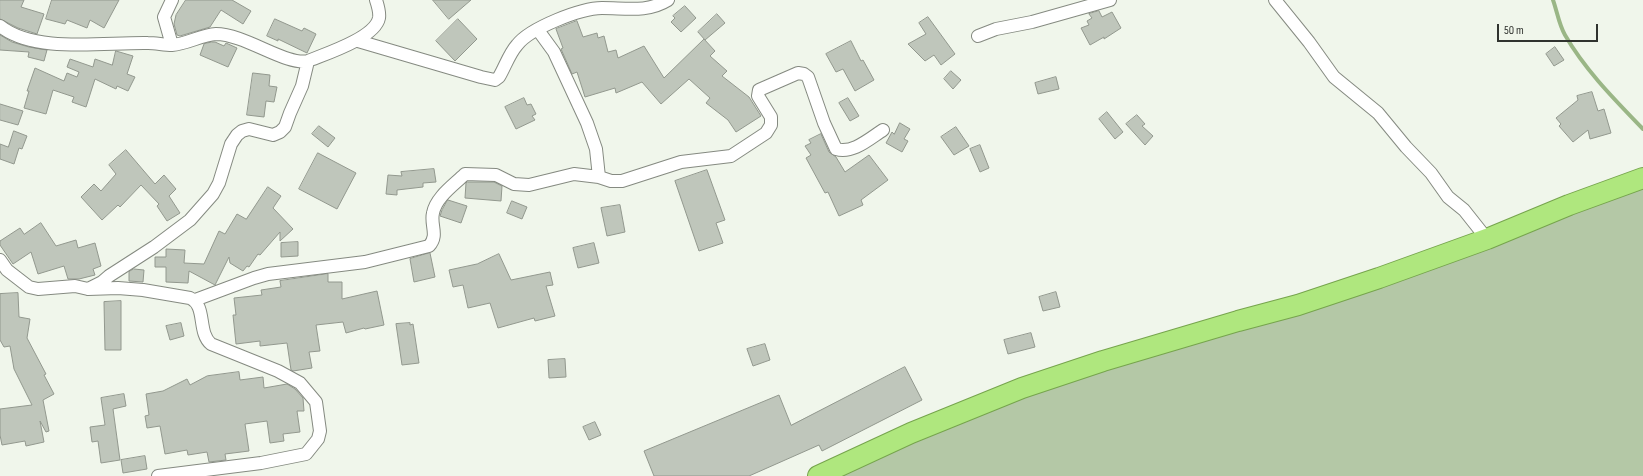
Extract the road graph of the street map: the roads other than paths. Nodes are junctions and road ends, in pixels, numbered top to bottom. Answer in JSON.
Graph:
{"nodes":[{"id":1,"x":172,"y":0,"type":"edge"},
{"id":2,"x":376,"y":0,"type":"edge"},
{"id":3,"x":668,"y":0,"type":"edge"},
{"id":4,"x":1110,"y":0,"type":"edge"},
{"id":5,"x":1275,"y":0,"type":"edge"},
{"id":6,"x":0,"y":26,"type":"edge"},
{"id":7,"x":538,"y":30,"type":"junction"},
{"id":8,"x":978,"y":36,"type":"dead end"},
{"id":9,"x":358,"y":41,"type":"junction"},
{"id":10,"x":172,"y":45,"type":"junction"},
{"id":11,"x":308,"y":61,"type":"junction"},
{"id":12,"x":883,"y":130,"type":"dead end"},
{"id":13,"x":599,"y":177,"type":"junction"},
{"id":14,"x":1643,"y":178,"type":"edge"},
{"id":15,"x":1488,"y":239,"type":"junction"},
{"id":16,"x":0,"y":260,"type":"edge"},
{"id":17,"x":88,"y":289,"type":"junction"},
{"id":18,"x":195,"y":300,"type":"junction"},
{"id":19,"x":158,"y":476,"type":"edge"},
{"id":20,"x":818,"y":476,"type":"edge"}],
"edges":[{"from":1,"to":10,"type":"street"},
{"from":2,"to":9,"type":"street"},
{"from":3,"to":7,"type":"street"},
{"from":4,"to":8,"type":"street"},
{"from":5,"to":15,"type":"street"},
{"from":6,"to":10,"type":"street"},
{"from":7,"to":9,"type":"street"},
{"from":7,"to":13,"type":"street"},
{"from":9,"to":11,"type":"street"},
{"from":10,"to":11,"type":"street"},
{"from":11,"to":17,"type":"street"},
{"from":12,"to":13,"type":"street"},
{"from":13,"to":18,"type":"street"},
{"from":14,"to":15,"type":"highway"},
{"from":15,"to":20,"type":"highway"},
{"from":16,"to":17,"type":"street"},
{"from":17,"to":18,"type":"street"},
{"from":18,"to":19,"type":"street"}]}
